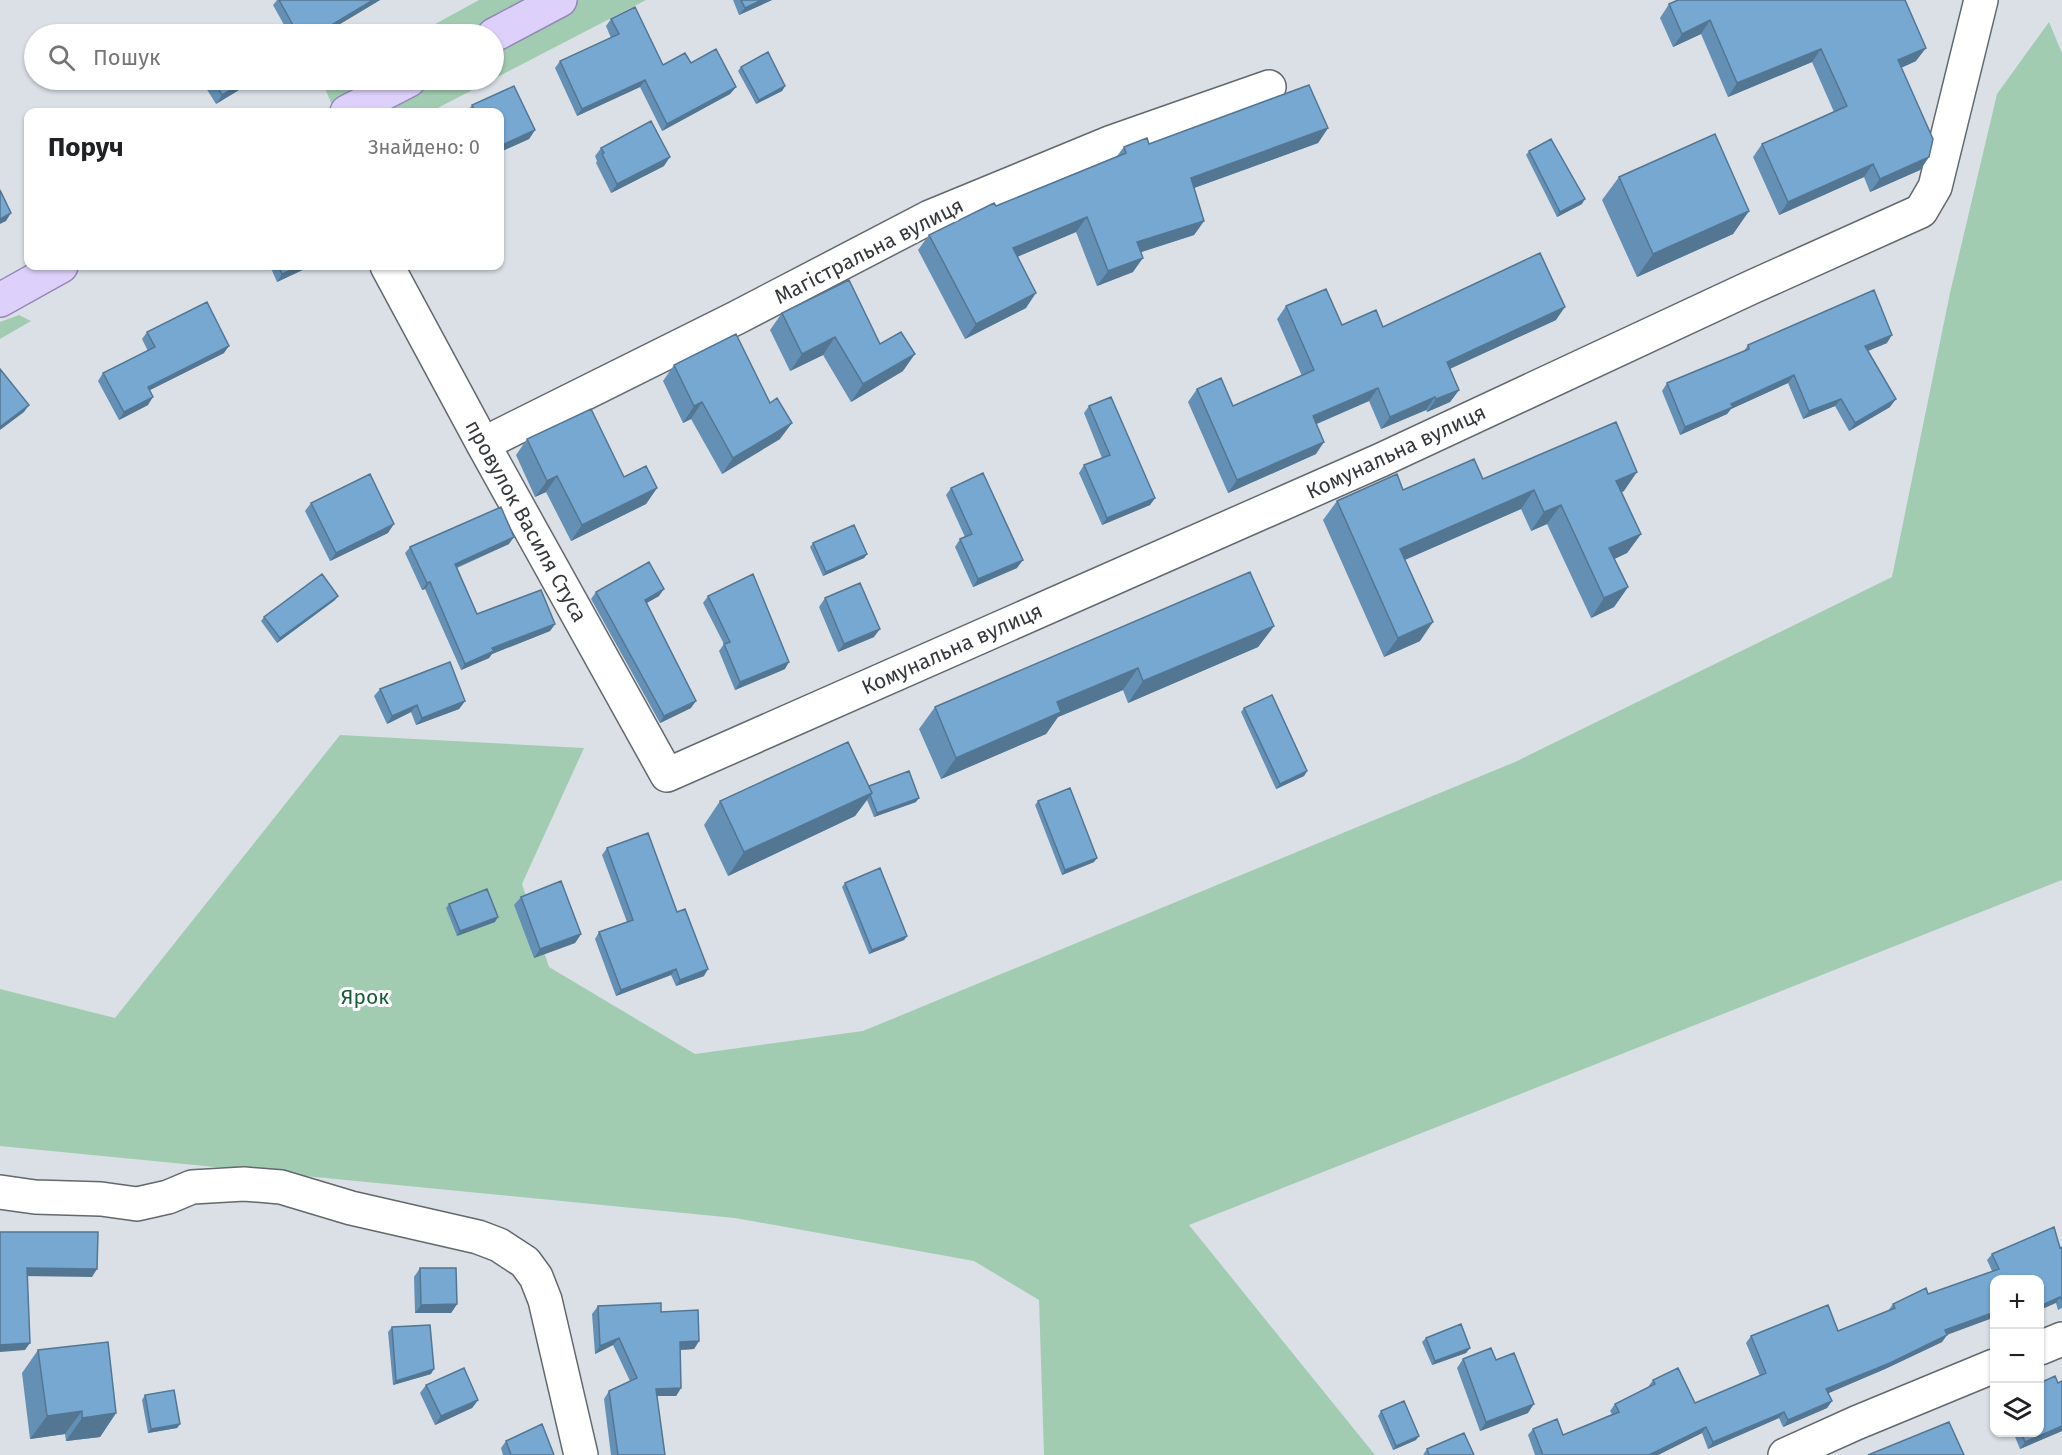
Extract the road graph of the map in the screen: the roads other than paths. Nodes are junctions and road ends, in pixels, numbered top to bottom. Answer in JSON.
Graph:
{"nodes":[{"id":1,"x":560,"y":0,"type":"edge"},
{"id":2,"x":1981,"y":0,"type":"edge"},
{"id":3,"x":504,"y":30,"type":"edge"},
{"id":4,"x":1269,"y":87,"type":"dead end"},
{"id":5,"x":389,"y":90,"type":"edge"},
{"id":6,"x":354,"y":108,"type":"edge"},
{"id":7,"x":54,"y":270,"type":"edge"},
{"id":8,"x":389,"y":270,"type":"edge"},
{"id":9,"x":0,"y":300,"type":"edge"},
{"id":10,"x":483,"y":444,"type":"junction"},
{"id":11,"x":667,"y":775,"type":"joint"},
{"id":12,"x":0,"y":1192,"type":"edge"},
{"id":13,"x":2062,"y":1339,"type":"edge"},
{"id":14,"x":2044,"y":1346,"type":"edge"},
{"id":15,"x":1990,"y":1368,"type":"edge"},
{"id":16,"x":581,"y":1455,"type":"edge"},
{"id":17,"x":1785,"y":1455,"type":"edge"}],
"edges":[{"from":1,"to":3,"type":"main road"},
{"from":2,"to":11,"type":"street","name":"Комунальна вулиця"},
{"from":4,"to":10,"type":"street","name":"Магістральна вулиця"},
{"from":5,"to":6,"type":"main road"},
{"from":7,"to":9,"type":"main road"},
{"from":8,"to":10,"type":"street","name":"провулок Василя Стуса"},
{"from":10,"to":11,"type":"street","name":"провулок Василя Стуса"},
{"from":12,"to":16,"type":"street"},
{"from":13,"to":14,"type":"street"},
{"from":15,"to":17,"type":"street"}]}
